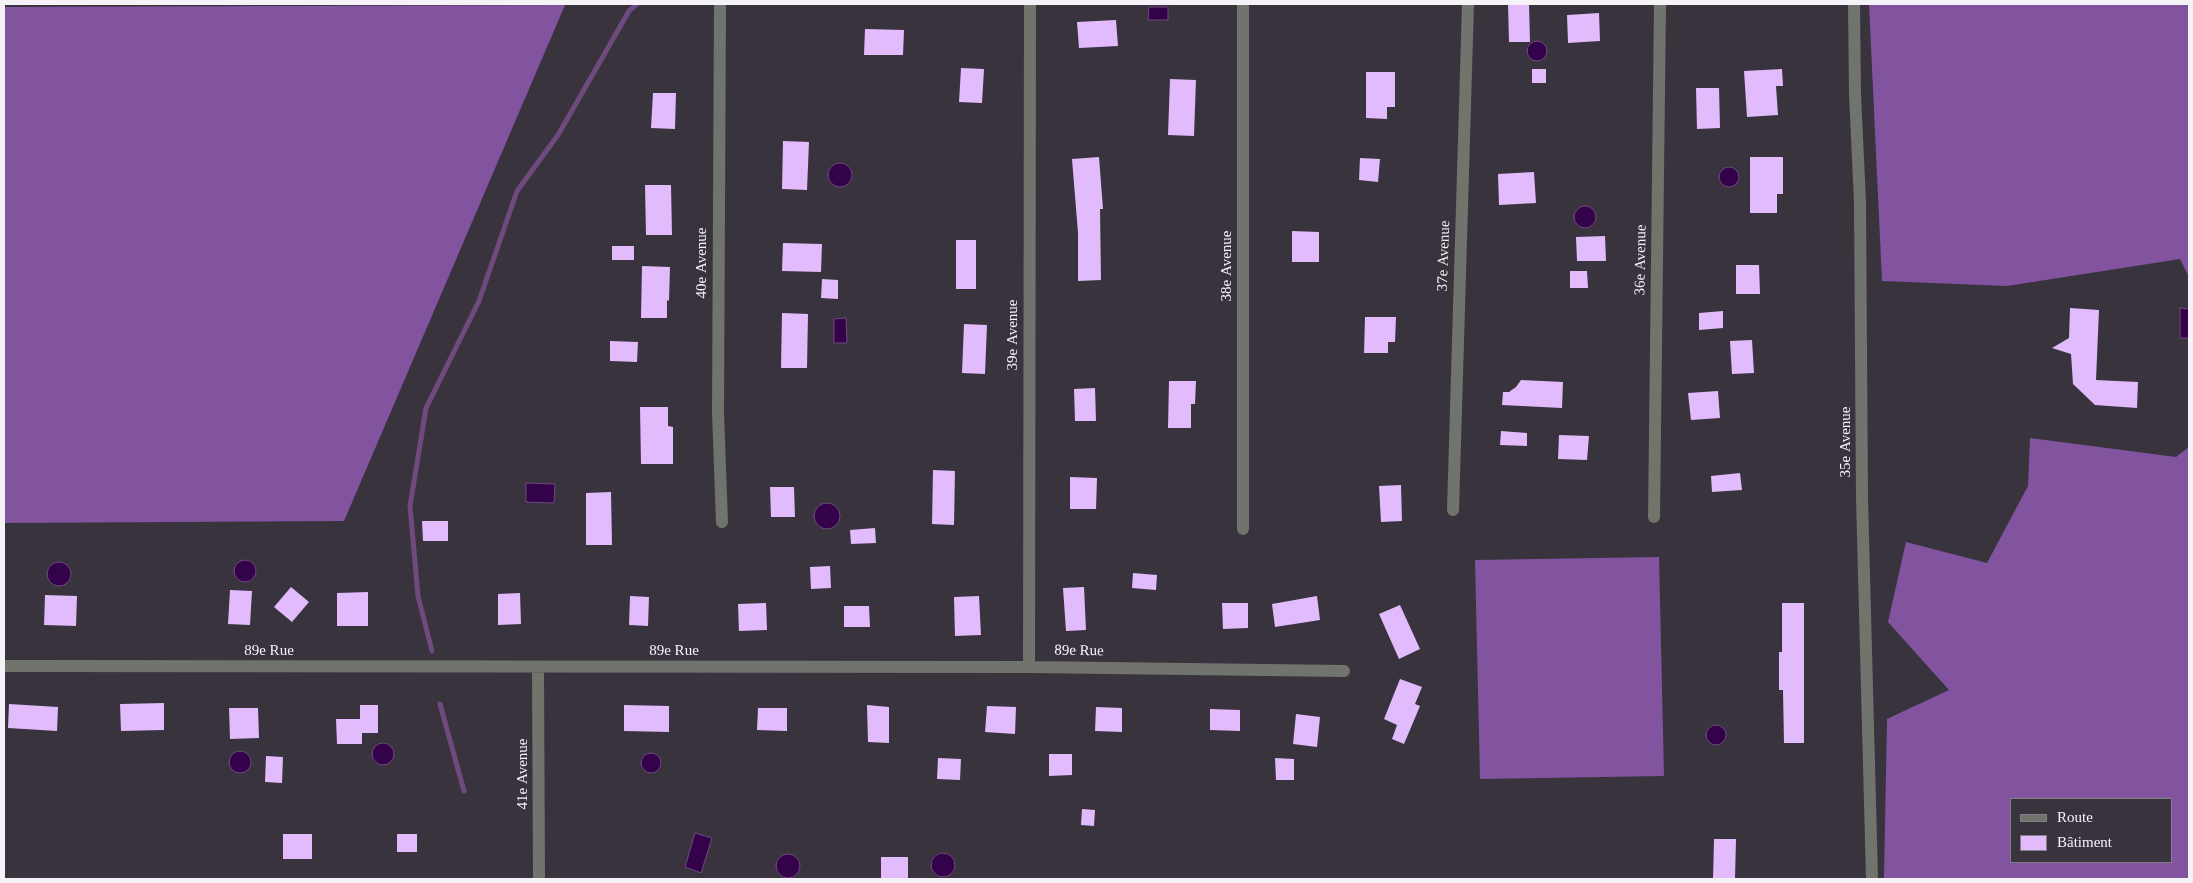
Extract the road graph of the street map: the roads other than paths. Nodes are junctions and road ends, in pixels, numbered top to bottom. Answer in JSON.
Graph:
{"nodes":[{"id":1,"x":720,"y":4,"type":"edge"},
{"id":2,"x":1030,"y":4,"type":"edge"},
{"id":3,"x":1243,"y":4,"type":"edge"},
{"id":4,"x":1468,"y":4,"type":"edge"},
{"id":5,"x":1660,"y":4,"type":"edge"},
{"id":6,"x":1854,"y":4,"type":"edge"},
{"id":7,"x":1453,"y":510,"type":"dead end"},
{"id":8,"x":1654,"y":517,"type":"dead end"},
{"id":9,"x":722,"y":522,"type":"dead end"},
{"id":10,"x":1243,"y":529,"type":"dead end"},
{"id":11,"x":4,"y":666,"type":"edge"},
{"id":12,"x":1029,"y":667,"type":"junction"},
{"id":13,"x":538,"y":668,"type":"junction"},
{"id":14,"x":1344,"y":671,"type":"dead end"},
{"id":15,"x":540,"y":879,"type":"edge"},
{"id":16,"x":1872,"y":879,"type":"edge"}],
"edges":[{"from":1,"to":9,"type":"street","name":"40e Avenue"},
{"from":2,"to":12,"type":"street","name":"39e Avenue"},
{"from":3,"to":10,"type":"street","name":"38e Avenue"},
{"from":4,"to":7,"type":"street","name":"37e Avenue"},
{"from":5,"to":8,"type":"street","name":"36e Avenue"},
{"from":6,"to":16,"type":"street","name":"35e Avenue"},
{"from":11,"to":13,"type":"street","name":"89e Rue"},
{"from":12,"to":13,"type":"street","name":"89e Rue"},
{"from":12,"to":14,"type":"street","name":"89e Rue"},
{"from":13,"to":15,"type":"street","name":"41e Avenue"}]}
